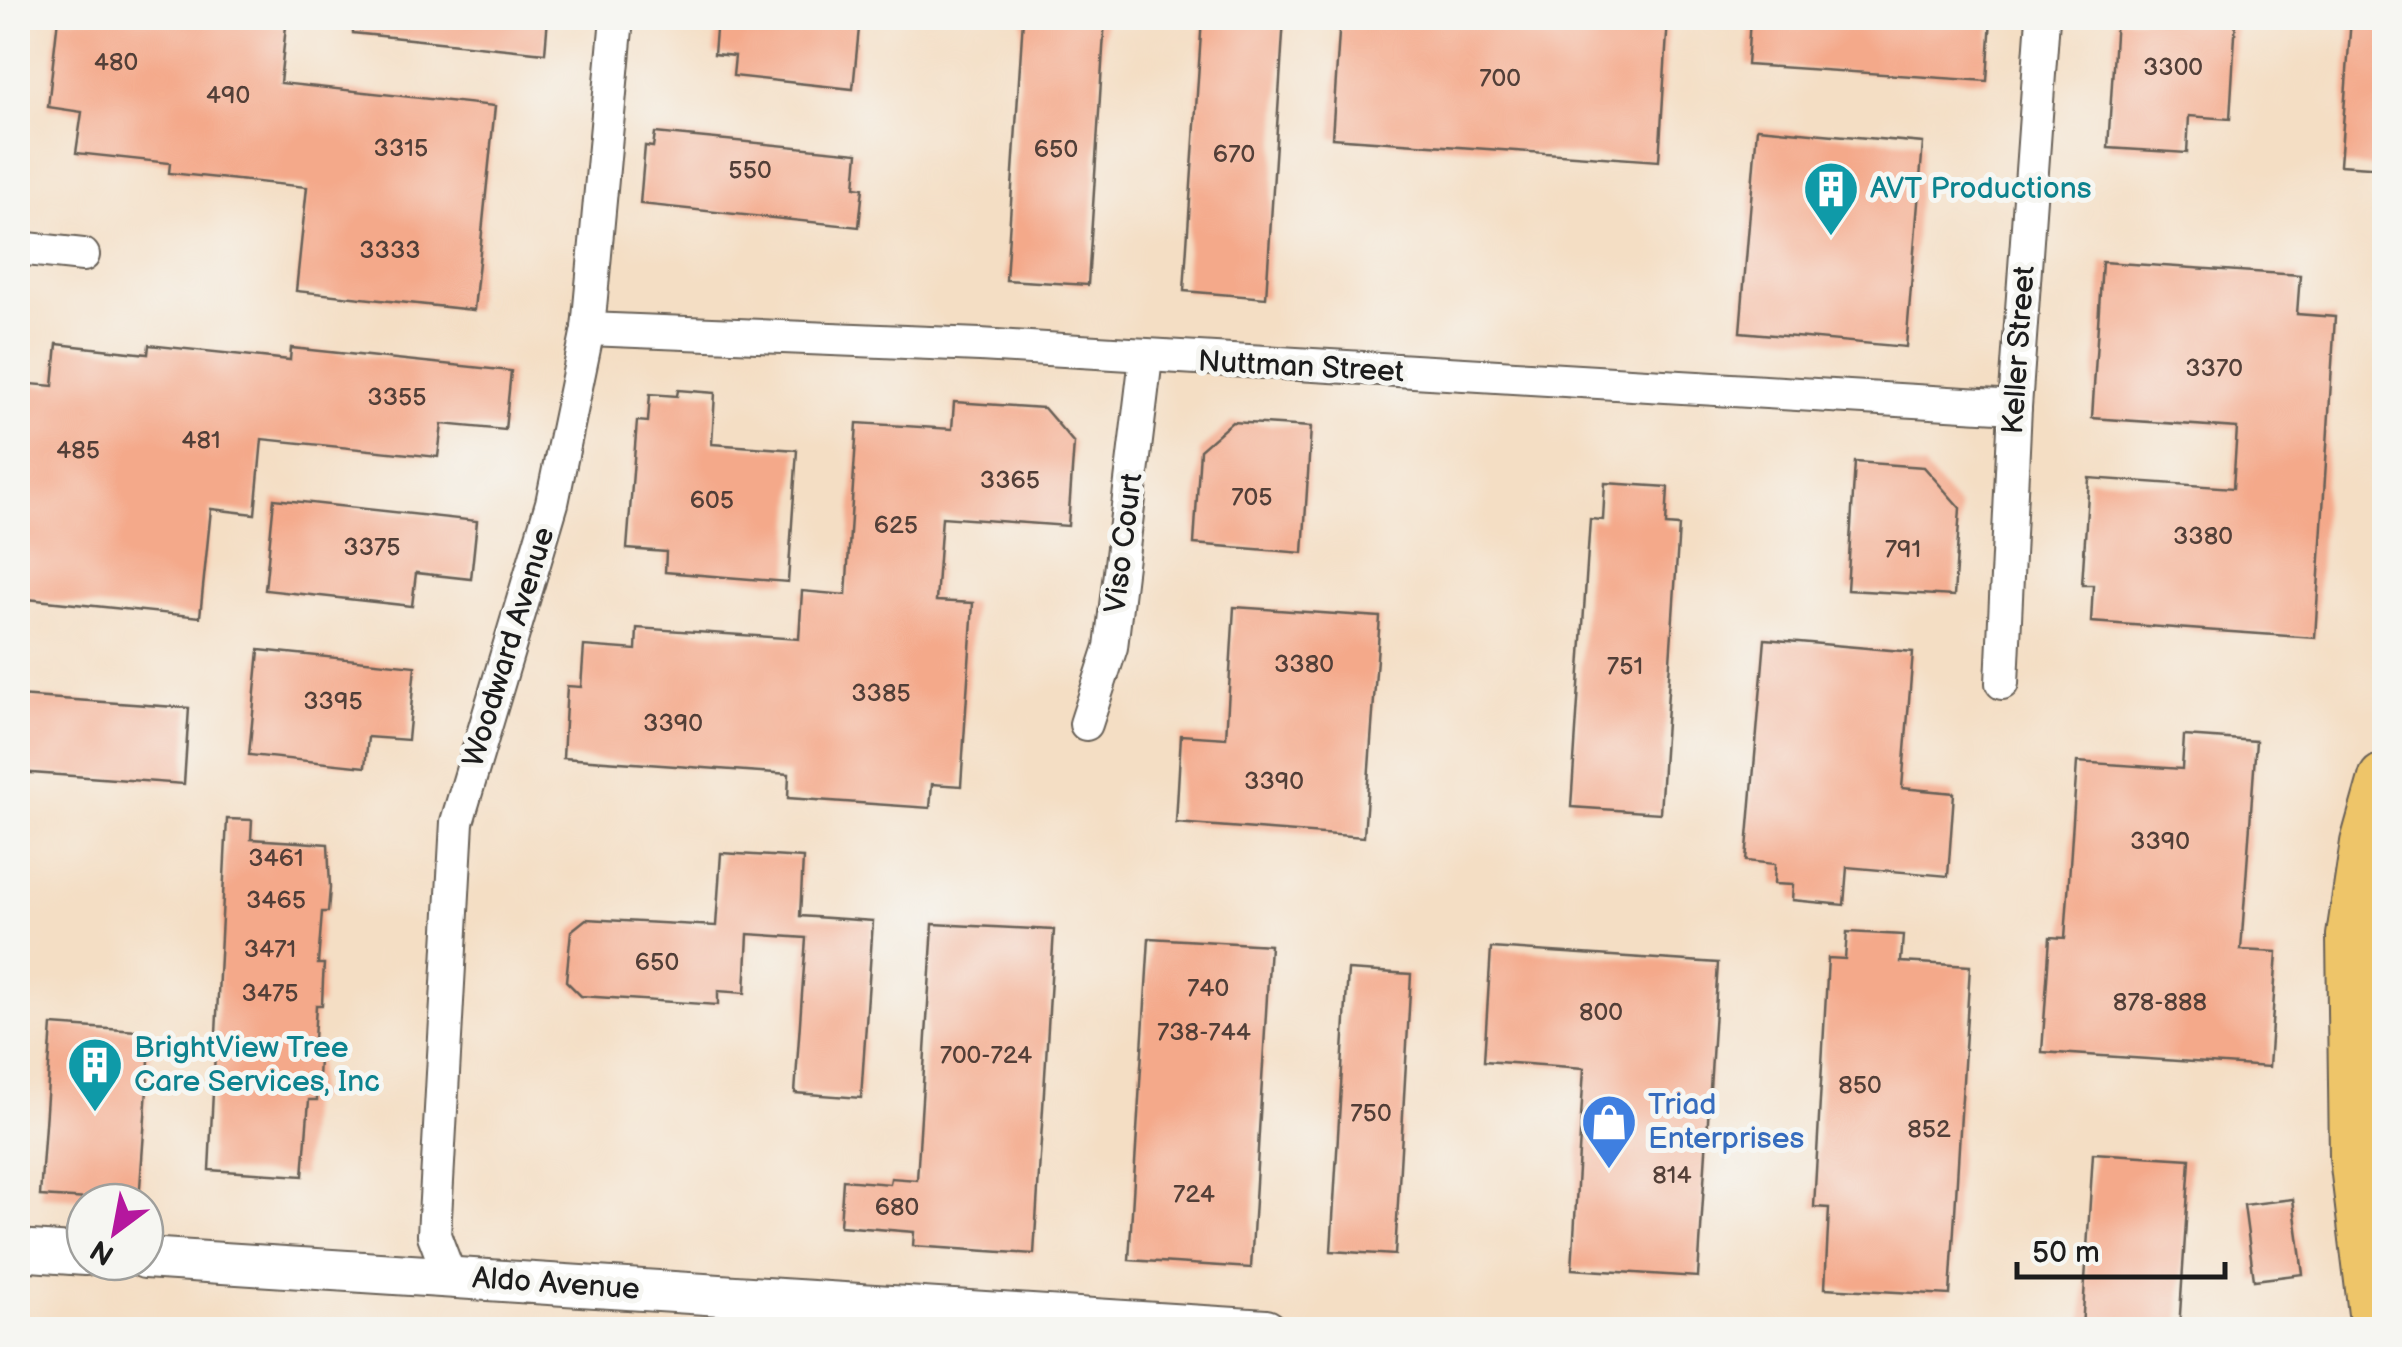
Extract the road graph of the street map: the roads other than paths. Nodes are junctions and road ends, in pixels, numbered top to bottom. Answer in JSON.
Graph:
{"nodes":[{"id":1,"x":617,"y":18,"type":"edge"},
{"id":2,"x":2043,"y":18,"type":"edge"},
{"id":3,"x":18,"y":248,"type":"edge"},
{"id":4,"x":83,"y":255,"type":"dead end"},
{"id":5,"x":588,"y":329,"type":"junction"},
{"id":6,"x":1146,"y":358,"type":"junction"},
{"id":7,"x":2015,"y":406,"type":"junction"},
{"id":8,"x":2002,"y":683,"type":"dead end"},
{"id":9,"x":1086,"y":724,"type":"dead end"},
{"id":10,"x":2384,"y":779,"type":"edge"},
{"id":11,"x":18,"y":1250,"type":"edge"},
{"id":12,"x":65,"y":1253,"type":"edge"},
{"id":13,"x":165,"y":1259,"type":"edge"},
{"id":14,"x":450,"y":1277,"type":"junction"},
{"id":15,"x":1266,"y":1330,"type":"edge"},
{"id":16,"x":2376,"y":1330,"type":"edge"}],
"edges":[{"from":1,"to":5,"type":"street","name":"Woodward Avenue"},
{"from":2,"to":7,"type":"street","name":"Keller Street"},
{"from":3,"to":4,"type":"street"},
{"from":5,"to":6,"type":"street","name":"Nuttman Street"},
{"from":5,"to":14,"type":"street","name":"Woodward Avenue"},
{"from":6,"to":7,"type":"street","name":"Nuttman Street"},
{"from":6,"to":9,"type":"street","name":"Viso Court"},
{"from":7,"to":8,"type":"street","name":"Keller Street"},
{"from":10,"to":16,"type":"main road"},
{"from":11,"to":12,"type":"street"},
{"from":13,"to":14,"type":"street","name":"Aldo Avenue"},
{"from":14,"to":15,"type":"street","name":"Aldo Avenue"}]}
